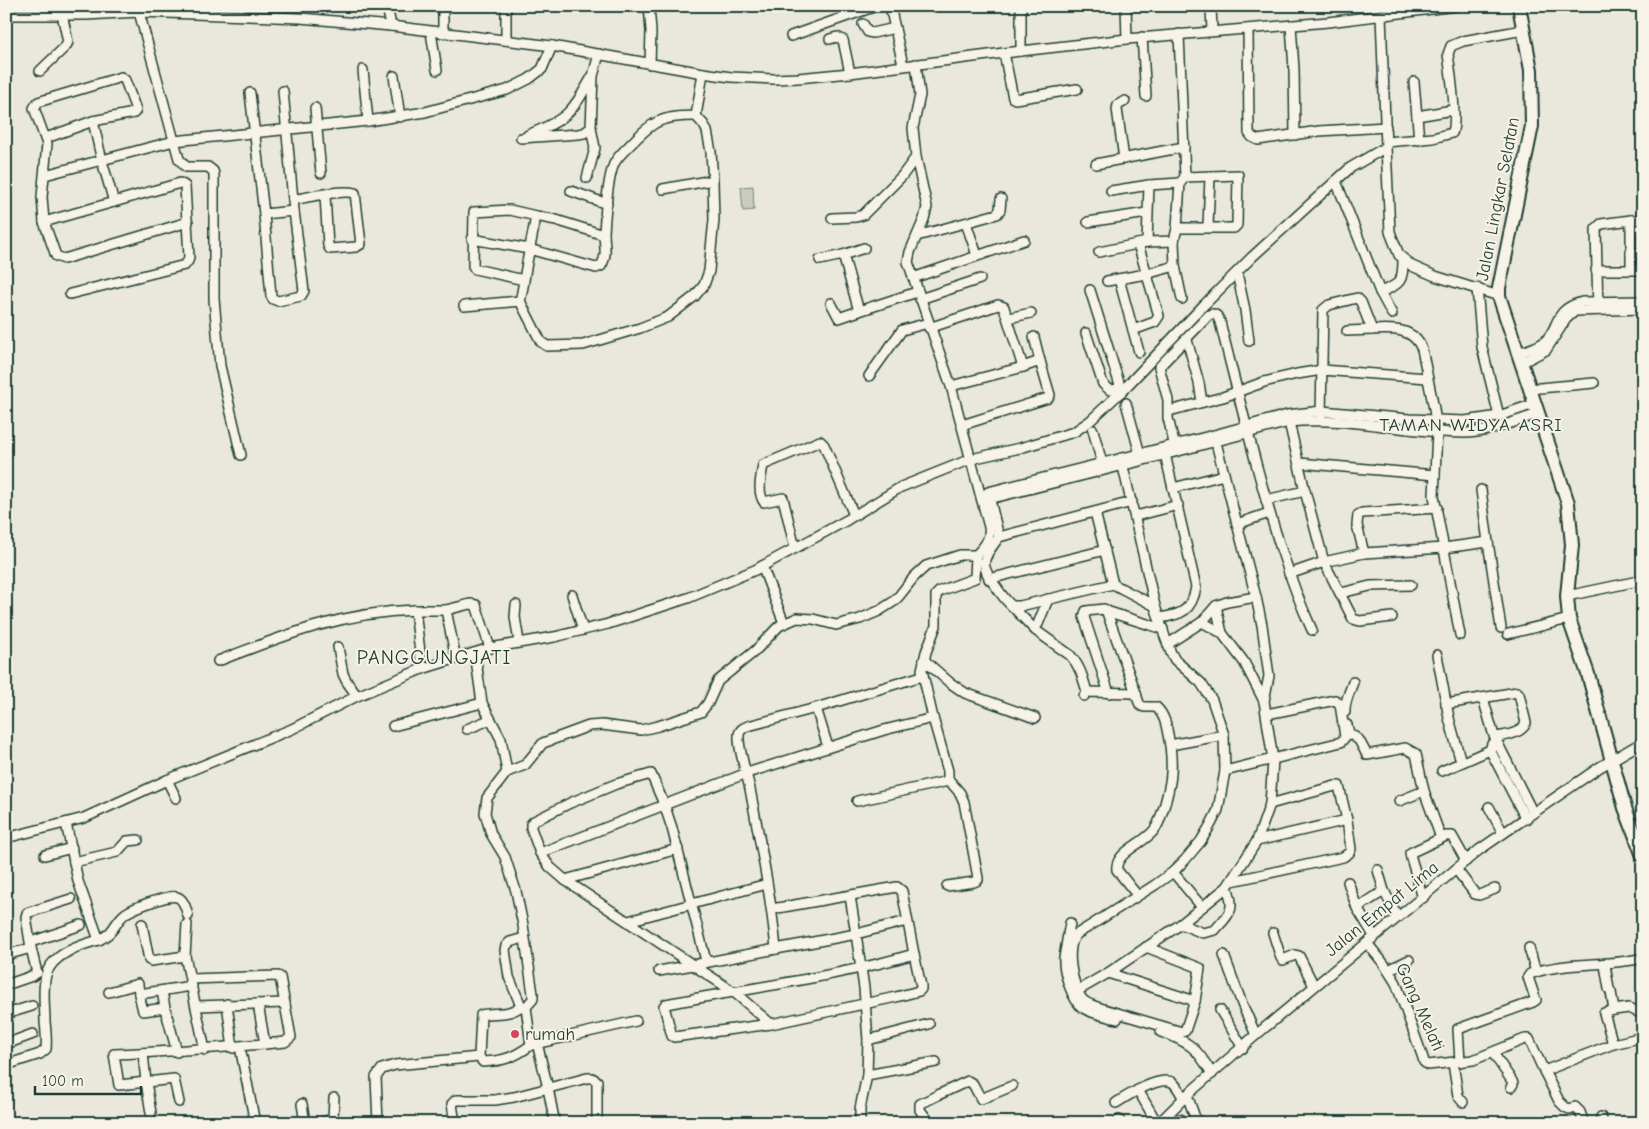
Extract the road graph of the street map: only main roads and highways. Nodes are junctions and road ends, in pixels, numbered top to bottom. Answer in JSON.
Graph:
{"nodes":[{"id":1,"x":1509,"y":6,"type":"edge"},
{"id":2,"x":1519,"y":6,"type":"edge"},
{"id":3,"x":1528,"y":6,"type":"edge"},
{"id":4,"x":1522,"y":26,"type":"junction"},
{"id":5,"x":1643,"y":856,"type":"edge"}],
"edges":[{"from":1,"to":4,"type":"highway"},
{"from":2,"to":4,"type":"highway","name":"Jalan Lingkar Selatan"},
{"from":3,"to":4,"type":"highway"},
{"from":4,"to":5,"type":"highway","name":"Jalan Lingkar Selatan"}]}
